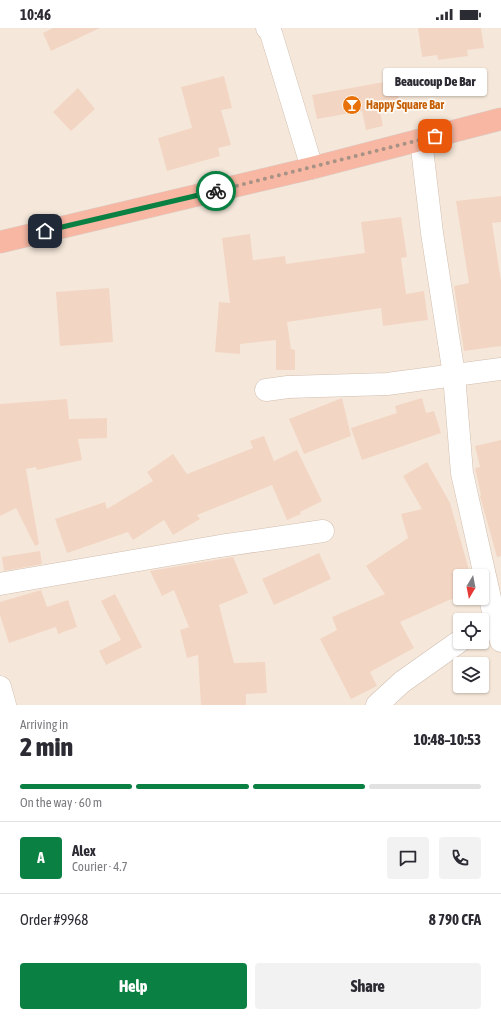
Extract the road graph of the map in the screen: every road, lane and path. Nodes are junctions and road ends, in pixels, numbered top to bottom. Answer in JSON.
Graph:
{"nodes":[{"id":1,"x":267,"y":28,"type":"edge"},
{"id":2,"x":501,"y":119,"type":"edge"},
{"id":3,"x":421,"y":140,"type":"junction"},
{"id":4,"x":312,"y":168,"type":"junction"},
{"id":5,"x":0,"y":242,"type":"edge"},
{"id":6,"x":501,"y":369,"type":"edge"},
{"id":7,"x":454,"y":375,"type":"junction"},
{"id":8,"x":266,"y":390,"type":"dead end"},
{"id":9,"x":323,"y":530,"type":"dead end"},
{"id":10,"x":0,"y":584,"type":"edge"},
{"id":11,"x":492,"y":618,"type":"edge"},
{"id":12,"x":501,"y":641,"type":"edge"},
{"id":13,"x":453,"y":646,"type":"edge"},
{"id":14,"x":377,"y":705,"type":"edge"}],
"edges":[{"from":1,"to":4,"type":"street"},
{"from":2,"to":3,"type":"highway"},
{"from":3,"to":4,"type":"highway"},
{"from":3,"to":7,"type":"street"},
{"from":4,"to":5,"type":"highway"},
{"from":6,"to":7,"type":"street"},
{"from":7,"to":8,"type":"street"},
{"from":7,"to":11,"type":"street"},
{"from":9,"to":10,"type":"street"},
{"from":11,"to":12,"type":"street"},
{"from":13,"to":14,"type":"street"}]}
